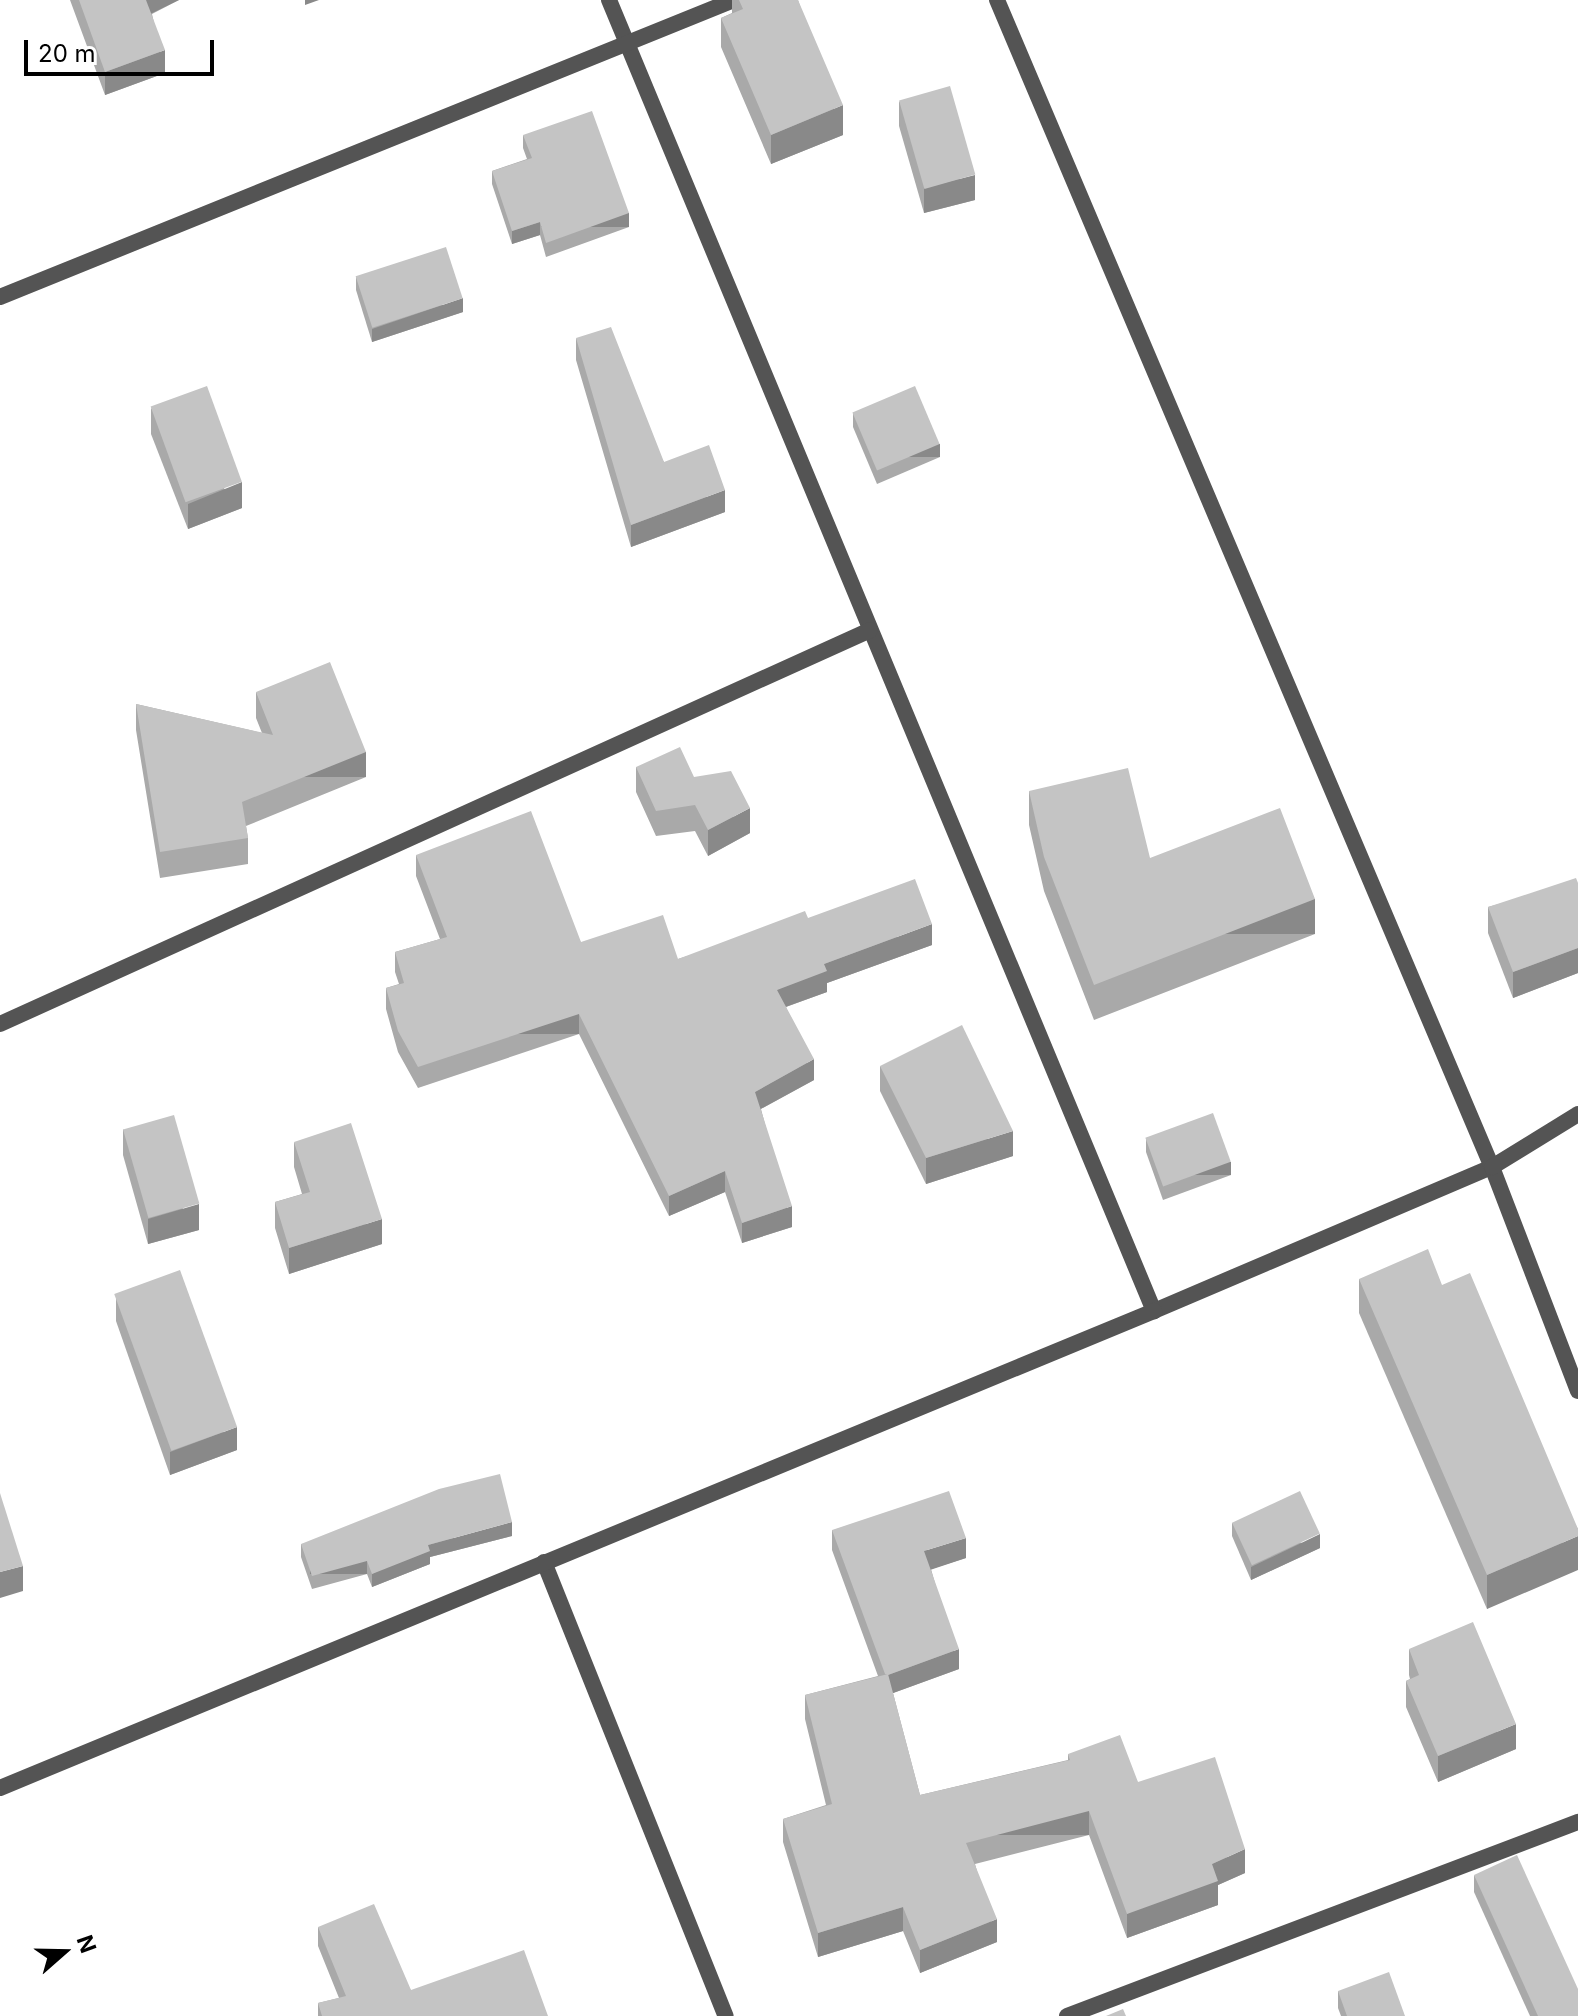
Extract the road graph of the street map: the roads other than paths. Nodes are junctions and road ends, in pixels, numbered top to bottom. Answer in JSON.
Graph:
{"nodes":[{"id":1,"x":609,"y":0,"type":"edge"},
{"id":2,"x":734,"y":0,"type":"edge"},
{"id":3,"x":997,"y":0,"type":"edge"},
{"id":4,"x":626,"y":44,"type":"junction"},
{"id":5,"x":0,"y":297,"type":"edge"},
{"id":6,"x":870,"y":630,"type":"junction"},
{"id":7,"x":0,"y":1024,"type":"edge"},
{"id":8,"x":1578,"y":1114,"type":"edge"},
{"id":9,"x":1492,"y":1167,"type":"junction"},
{"id":10,"x":1154,"y":1311,"type":"junction"},
{"id":11,"x":1578,"y":1391,"type":"edge"},
{"id":12,"x":544,"y":1562,"type":"junction"},
{"id":13,"x":0,"y":1788,"type":"edge"},
{"id":14,"x":1578,"y":1822,"type":"edge"},
{"id":15,"x":726,"y":2016,"type":"edge"},
{"id":16,"x":1067,"y":2016,"type":"edge"}],
"edges":[{"from":1,"to":4,"type":"street"},
{"from":2,"to":4,"type":"street"},
{"from":3,"to":9,"type":"street"},
{"from":4,"to":5,"type":"street"},
{"from":4,"to":6,"type":"street"},
{"from":6,"to":7,"type":"street"},
{"from":6,"to":10,"type":"street"},
{"from":8,"to":9,"type":"street"},
{"from":9,"to":10,"type":"street"},
{"from":9,"to":11,"type":"street"},
{"from":10,"to":12,"type":"street"},
{"from":12,"to":13,"type":"street"},
{"from":12,"to":15,"type":"street"},
{"from":14,"to":16,"type":"street"}]}
